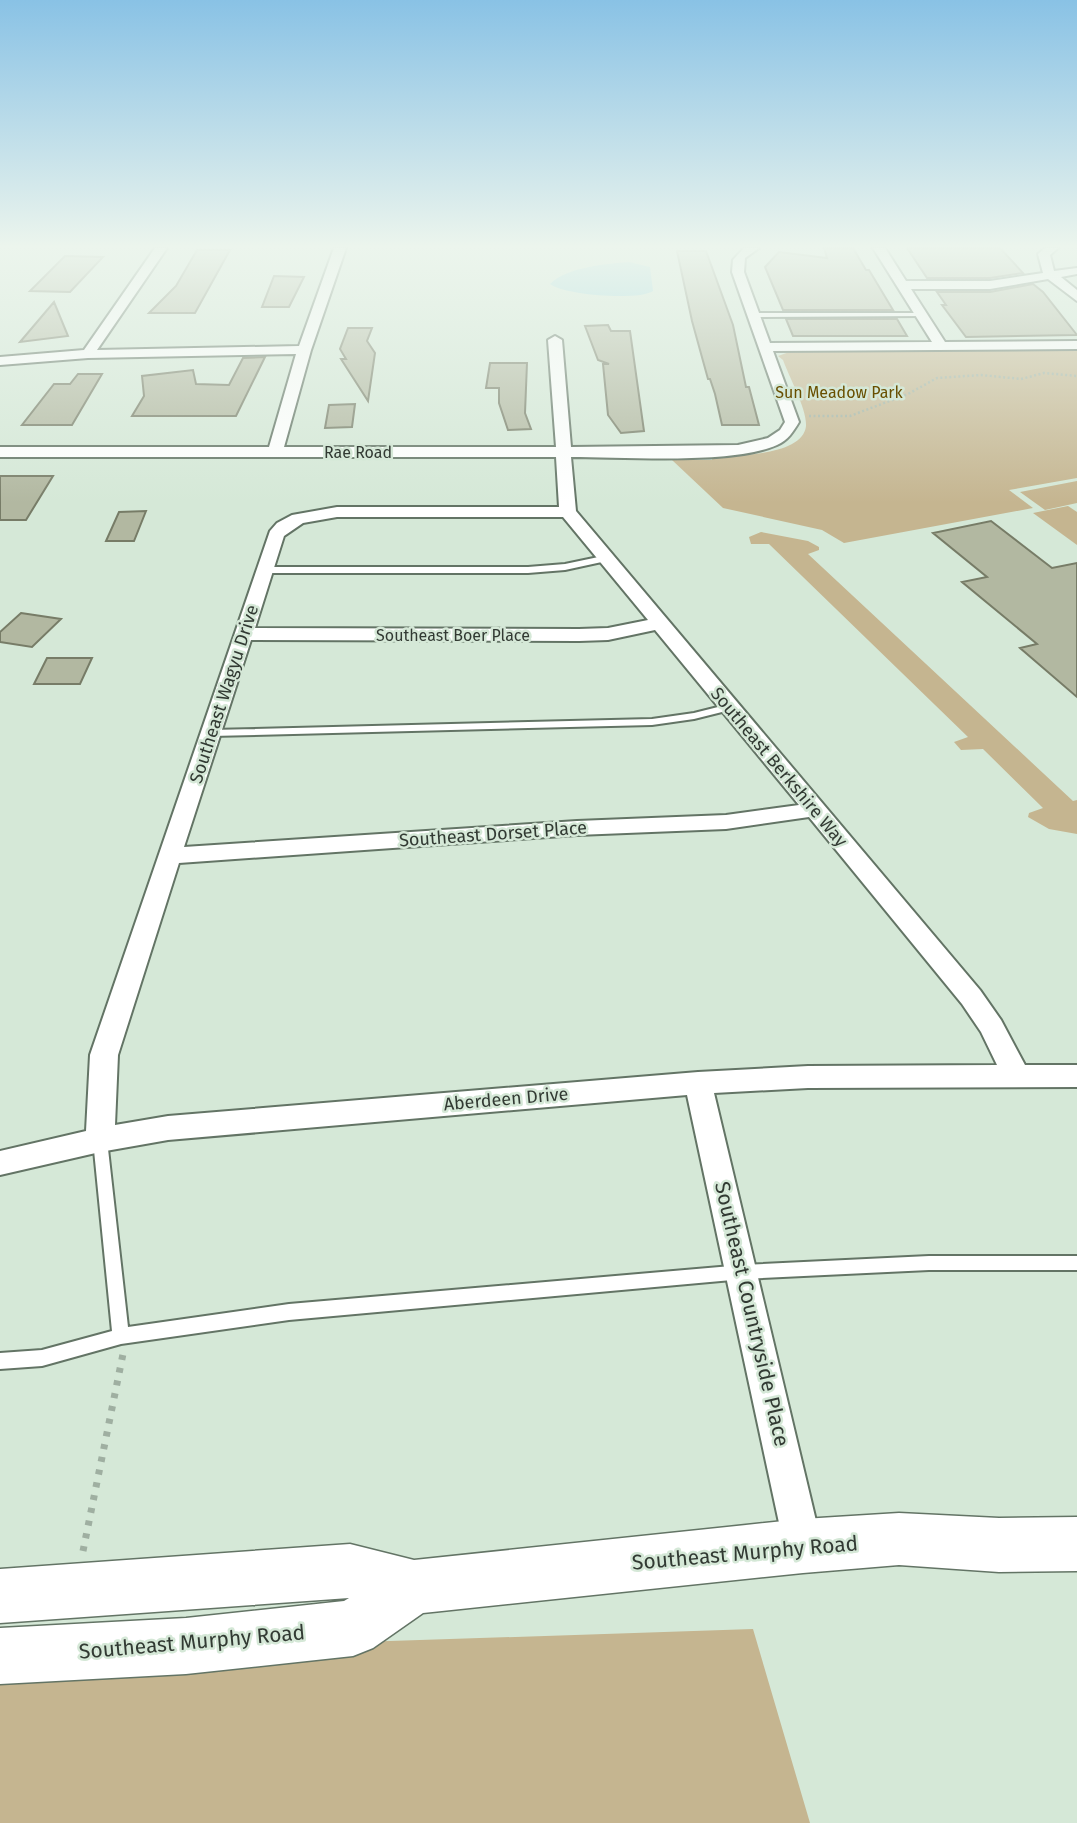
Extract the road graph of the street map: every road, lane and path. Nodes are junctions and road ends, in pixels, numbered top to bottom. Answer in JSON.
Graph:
{"nodes":[{"id":1,"x":102,"y":333,"type":"edge"},
{"id":2,"x":310,"y":333,"type":"edge"},
{"id":3,"x":761,"y":333,"type":"edge"},
{"id":4,"x":932,"y":333,"type":"edge"},
{"id":5,"x":555,"y":340,"type":"dead end"},
{"id":6,"x":1077,"y":345,"type":"edge"},
{"id":7,"x":766,"y":347,"type":"junction"},
{"id":8,"x":942,"y":347,"type":"junction"},
{"id":9,"x":304,"y":350,"type":"junction"},
{"id":10,"x":88,"y":354,"type":"junction"},
{"id":11,"x":0,"y":361,"type":"edge"},
{"id":12,"x":1077,"y":376,"type":"edge"},
{"id":13,"x":791,"y":416,"type":"junction"},
{"id":14,"x":0,"y":452,"type":"edge"},
{"id":15,"x":275,"y":452,"type":"junction"},
{"id":16,"x":563,"y":452,"type":"junction"},
{"id":17,"x":568,"y":512,"type":"junction"},
{"id":18,"x":608,"y":558,"type":"junction"},
{"id":19,"x":265,"y":570,"type":"junction"},
{"id":20,"x":660,"y":623,"type":"junction"},
{"id":21,"x":244,"y":634,"type":"junction"},
{"id":22,"x":730,"y":707,"type":"junction"},
{"id":23,"x":211,"y":733,"type":"junction"},
{"id":24,"x":814,"y":809,"type":"junction"},
{"id":25,"x":170,"y":856,"type":"junction"},
{"id":26,"x":1016,"y":1076,"type":"junction"},
{"id":27,"x":1077,"y":1076,"type":"edge"},
{"id":28,"x":698,"y":1083,"type":"junction"},
{"id":29,"x":100,"y":1140,"type":"junction"},
{"id":30,"x":0,"y":1163,"type":"edge"},
{"id":31,"x":1077,"y":1264,"type":"edge"},
{"id":32,"x":743,"y":1272,"type":"junction"},
{"id":33,"x":121,"y":1336,"type":"junction"},
{"id":34,"x":0,"y":1361,"type":"edge"},
{"id":35,"x":1077,"y":1544,"type":"edge"},
{"id":36,"x":803,"y":1546,"type":"junction"},
{"id":37,"x":83,"y":1553,"type":"dead end"},
{"id":38,"x":414,"y":1587,"type":"junction"},
{"id":39,"x":0,"y":1596,"type":"edge"},
{"id":40,"x":0,"y":1656,"type":"edge"}],
"edges":[{"from":1,"to":10,"type":"street"},
{"from":2,"to":9,"type":"street"},
{"from":3,"to":7,"type":"street"},
{"from":4,"to":8,"type":"street"},
{"from":5,"to":16,"type":"street"},
{"from":6,"to":8,"type":"street"},
{"from":7,"to":8,"type":"street"},
{"from":7,"to":13,"type":"street"},
{"from":9,"to":10,"type":"street"},
{"from":9,"to":15,"type":"street"},
{"from":10,"to":11,"type":"street"},
{"from":12,"to":13,"type":"path"},
{"from":13,"to":16,"type":"street","name":"Rae Road"},
{"from":14,"to":15,"type":"street","name":"Rae Road"},
{"from":15,"to":16,"type":"street","name":"Rae Road"},
{"from":16,"to":17,"type":"street"},
{"from":17,"to":18,"type":"street","name":"Southeast Berkshire Way"},
{"from":17,"to":19,"type":"street","name":"Southeast Wagyu Drive"},
{"from":18,"to":19,"type":"lane"},
{"from":18,"to":20,"type":"street","name":"Southeast Berkshire Way"},
{"from":19,"to":21,"type":"street","name":"Southeast Wagyu Drive"},
{"from":20,"to":21,"type":"street","name":"Southeast Boer Place"},
{"from":20,"to":22,"type":"street","name":"Southeast Berkshire Way"},
{"from":21,"to":23,"type":"street","name":"Southeast Wagyu Drive"},
{"from":22,"to":23,"type":"lane"},
{"from":22,"to":24,"type":"street","name":"Southeast Berkshire Way"},
{"from":23,"to":25,"type":"street","name":"Southeast Wagyu Drive"},
{"from":24,"to":25,"type":"street","name":"Southeast Dorset Place"},
{"from":24,"to":26,"type":"street","name":"Southeast Berkshire Way"},
{"from":25,"to":29,"type":"street","name":"Southeast Wagyu Drive"},
{"from":26,"to":27,"type":"street","name":"Aberdeen Drive"},
{"from":26,"to":28,"type":"street","name":"Aberdeen Drive"},
{"from":28,"to":29,"type":"street","name":"Aberdeen Drive"},
{"from":28,"to":32,"type":"street","name":"Southeast Countryside Place"},
{"from":29,"to":30,"type":"street","name":"Aberdeen Drive"},
{"from":29,"to":33,"type":"lane"},
{"from":31,"to":32,"type":"lane"},
{"from":32,"to":33,"type":"lane"},
{"from":32,"to":36,"type":"street","name":"Southeast Countryside Place"},
{"from":33,"to":34,"type":"lane"},
{"from":33,"to":37,"type":"path"},
{"from":35,"to":36,"type":"main road","name":"Southeast Murphy Road"},
{"from":36,"to":38,"type":"main road","name":"Southeast Murphy Road"},
{"from":38,"to":39,"type":"main road","name":"Southeast Murphy Road"},
{"from":38,"to":40,"type":"main road","name":"Southeast Murphy Road"}]}
